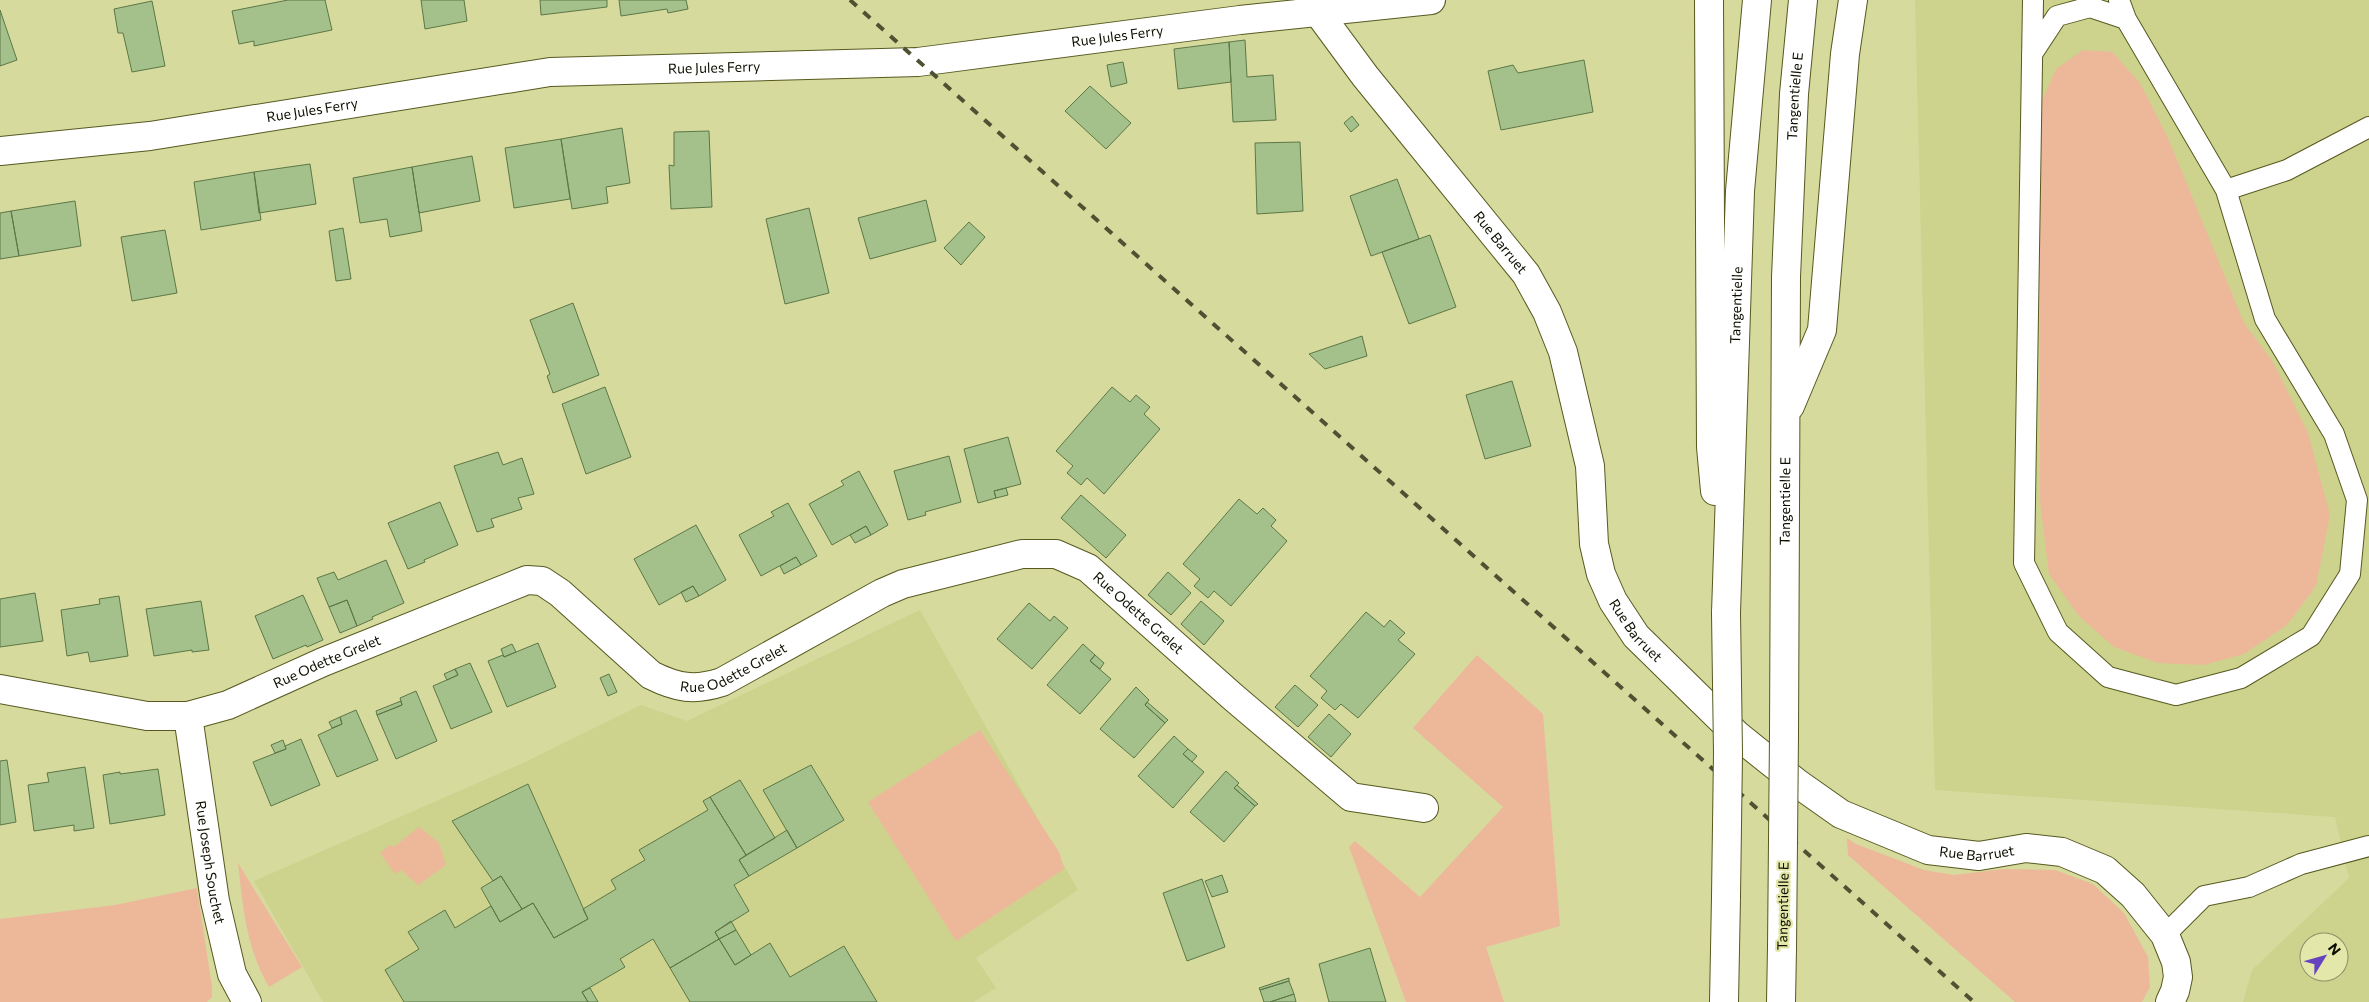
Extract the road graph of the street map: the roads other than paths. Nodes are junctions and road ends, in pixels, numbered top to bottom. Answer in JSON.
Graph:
{"nodes":[{"id":1,"x":1431,"y":0,"type":"edge"},
{"id":2,"x":1709,"y":0,"type":"edge"},
{"id":3,"x":1756,"y":0,"type":"edge"},
{"id":4,"x":1803,"y":0,"type":"edge"},
{"id":5,"x":1853,"y":0,"type":"edge"},
{"id":6,"x":2033,"y":0,"type":"edge"},
{"id":7,"x":2119,"y":0,"type":"edge"},
{"id":8,"x":1313,"y":6,"type":"edge"},
{"id":9,"x":2126,"y":19,"type":"junction"},
{"id":10,"x":2032,"y":54,"type":"junction"},
{"id":11,"x":2369,"y":125,"type":"edge"},
{"id":12,"x":0,"y":151,"type":"edge"},
{"id":13,"x":2226,"y":190,"type":"junction"},
{"id":14,"x":1785,"y":419,"type":"junction"},
{"id":15,"x":1726,"y":612,"type":"junction"},
{"id":16,"x":0,"y":689,"type":"edge"},
{"id":17,"x":188,"y":716,"type":"junction"},
{"id":18,"x":1424,"y":808,"type":"dead end"},
{"id":19,"x":2369,"y":846,"type":"edge"},
{"id":20,"x":2165,"y":935,"type":"junction"},
{"id":21,"x":247,"y":1002,"type":"edge"},
{"id":22,"x":1724,"y":1002,"type":"edge"},
{"id":23,"x":1781,"y":1002,"type":"edge"},
{"id":24,"x":2170,"y":1002,"type":"edge"}],
"edges":[{"from":1,"to":8,"type":"street","name":"Rue Jules Ferry"},
{"from":2,"to":15,"type":"street"},
{"from":3,"to":15,"type":"street","name":"Tangentielle"},
{"from":4,"to":14,"type":"street","name":"Tangentielle E"},
{"from":5,"to":14,"type":"street"},
{"from":6,"to":10,"type":"lane"},
{"from":7,"to":9,"type":"lane"},
{"from":8,"to":12,"type":"street","name":"Rue Jules Ferry"},
{"from":8,"to":20,"type":"street","name":"Rue Barruet"},
{"from":9,"to":10,"type":"lane"},
{"from":9,"to":13,"type":"lane"},
{"from":10,"to":13,"type":"lane"},
{"from":11,"to":13,"type":"lane"},
{"from":14,"to":23,"type":"street","name":"Tangentielle E","bridge":true},
{"from":15,"to":22,"type":"street","bridge":true},
{"from":16,"to":17,"type":"street","name":"Rue Odette Grelet"},
{"from":17,"to":18,"type":"street","name":"Rue Odette Grelet"},
{"from":17,"to":21,"type":"street","name":"Rue Joseph Souchet"},
{"from":19,"to":20,"type":"lane"},
{"from":20,"to":24,"type":"street","name":"Rue Barruet"}]}
